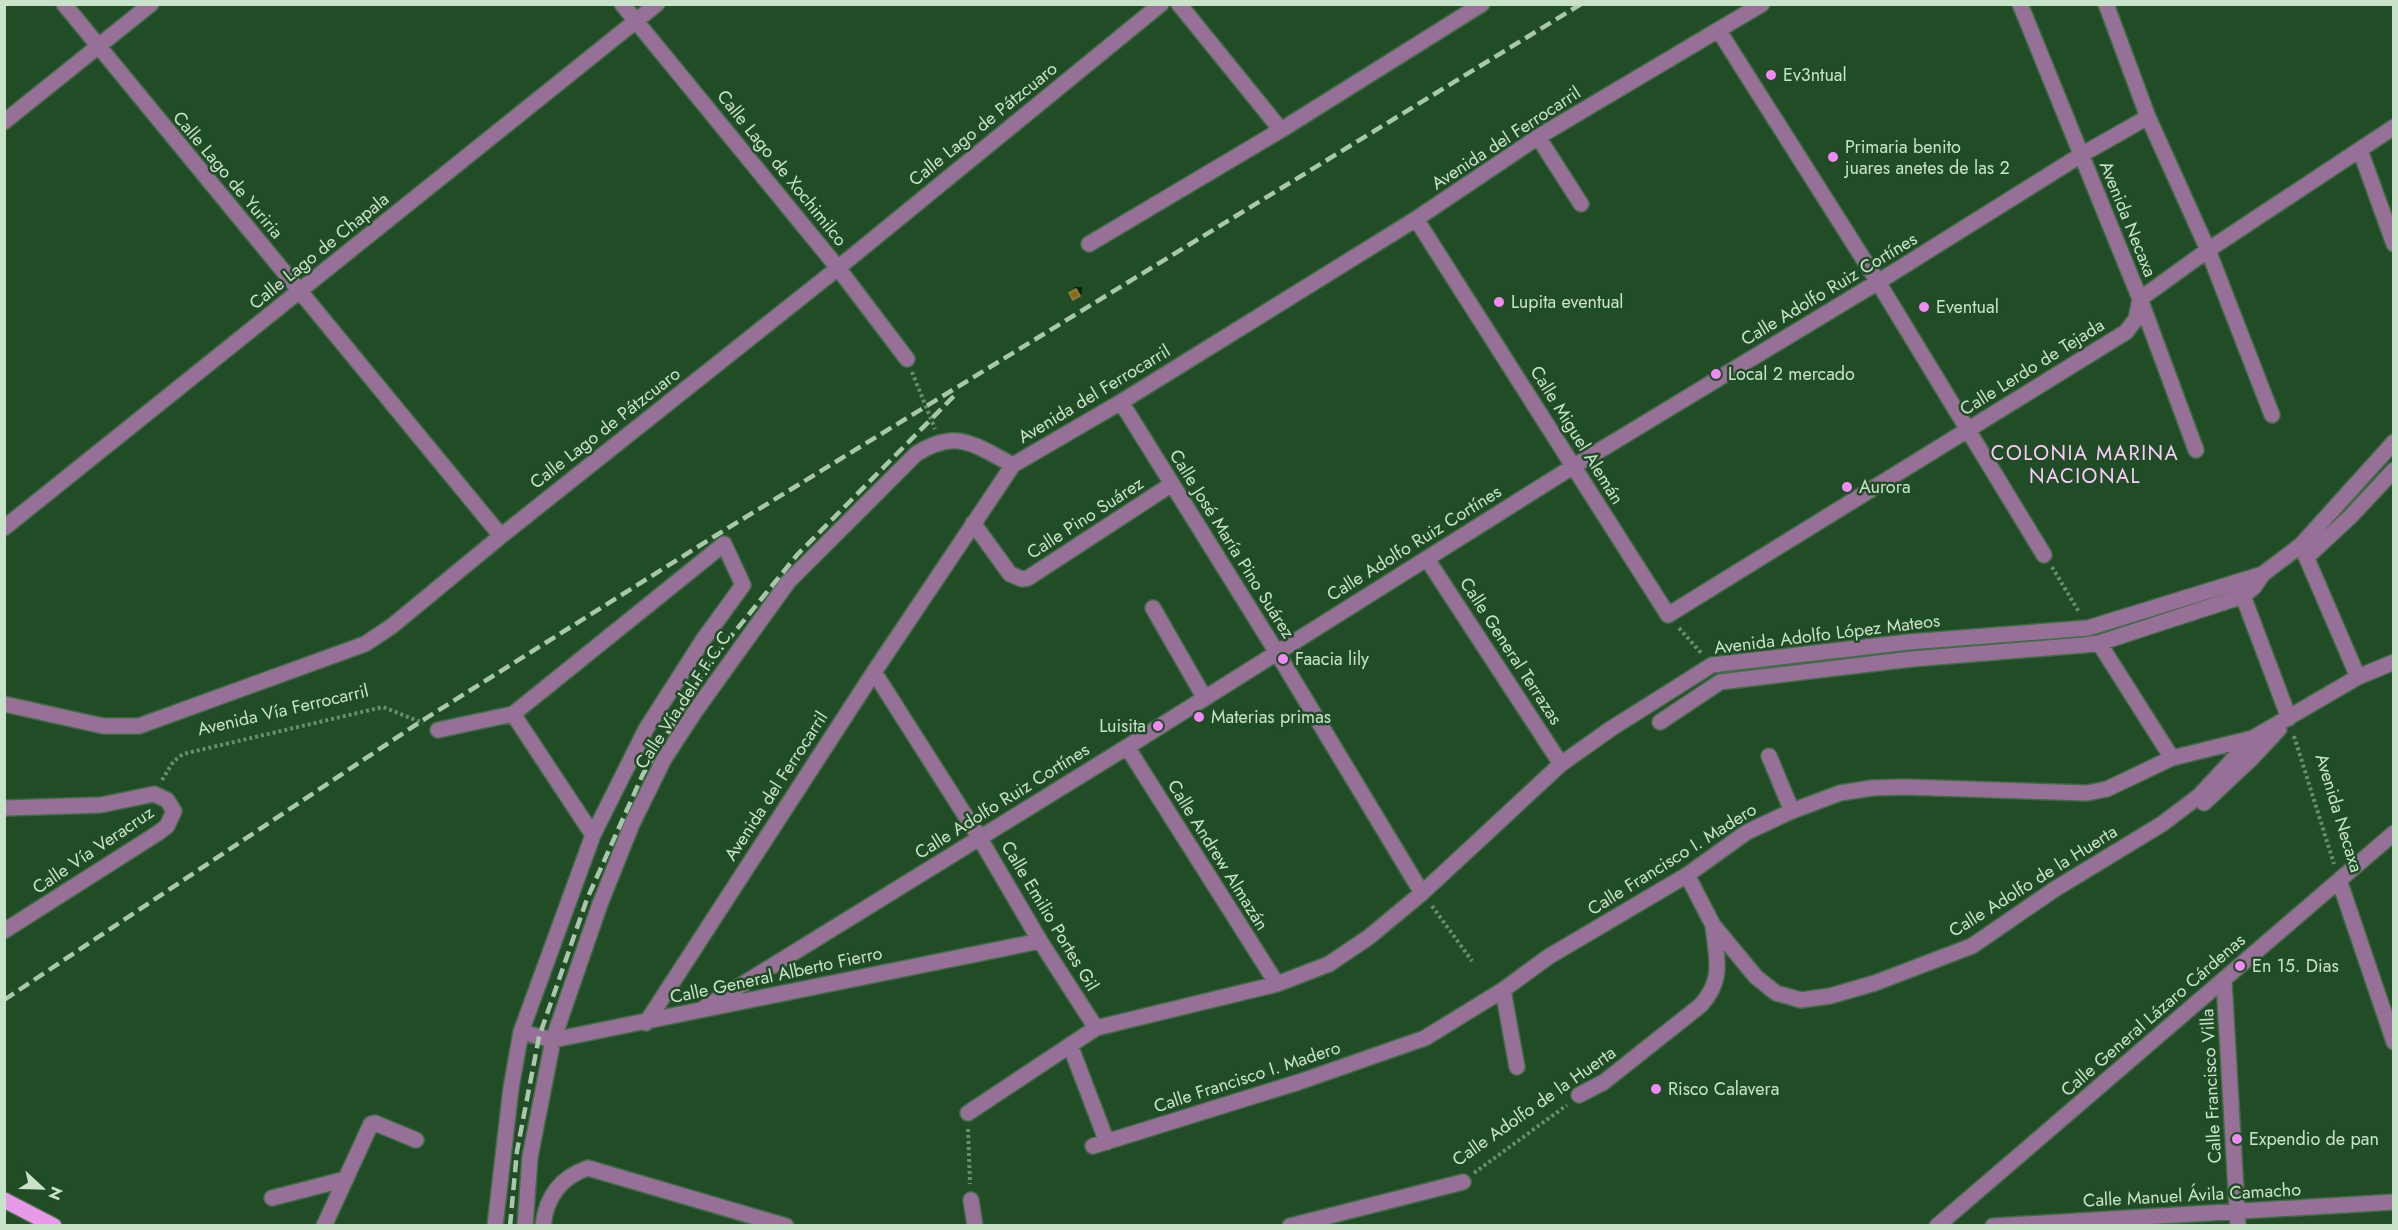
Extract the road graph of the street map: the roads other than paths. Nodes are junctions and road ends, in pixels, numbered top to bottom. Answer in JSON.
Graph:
{"nodes":[{"id":1,"x":64,"y":4,"type":"edge"},
{"id":2,"x":151,"y":4,"type":"edge"},
{"id":3,"x":622,"y":4,"type":"edge"},
{"id":4,"x":657,"y":4,"type":"edge"},
{"id":5,"x":1161,"y":4,"type":"edge"},
{"id":6,"x":1179,"y":4,"type":"edge"},
{"id":7,"x":1482,"y":4,"type":"edge"},
{"id":8,"x":1762,"y":4,"type":"edge"},
{"id":9,"x":2020,"y":4,"type":"edge"},
{"id":10,"x":2106,"y":4,"type":"edge"},
{"id":11,"x":636,"y":21,"type":"junction"},
{"id":12,"x":1719,"y":31,"type":"junction"},
{"id":13,"x":97,"y":48,"type":"junction"},
{"id":14,"x":2148,"y":117,"type":"junction"},
{"id":15,"x":4,"y":122,"type":"edge"},
{"id":16,"x":2394,"y":127,"type":"edge"},
{"id":17,"x":1281,"y":129,"type":"junction"},
{"id":18,"x":1538,"y":137,"type":"junction"},
{"id":19,"x":2360,"y":150,"type":"junction"},
{"id":20,"x":2081,"y":155,"type":"junction"},
{"id":21,"x":1581,"y":204,"type":"dead end"},
{"id":22,"x":1416,"y":219,"type":"junction"},
{"id":23,"x":1089,"y":244,"type":"dead end"},
{"id":24,"x":2394,"y":244,"type":"edge"},
{"id":25,"x":2208,"y":250,"type":"junction"},
{"id":26,"x":838,"y":268,"type":"junction"},
{"id":27,"x":1878,"y":282,"type":"junction"},
{"id":28,"x":300,"y":291,"type":"junction"},
{"id":29,"x":2140,"y":299,"type":"junction"},
{"id":30,"x":907,"y":359,"type":"road end"},
{"id":31,"x":1121,"y":402,"type":"junction"},
{"id":32,"x":2272,"y":415,"type":"dead end"},
{"id":33,"x":1968,"y":429,"type":"junction"},
{"id":34,"x":2394,"y":442,"type":"edge"},
{"id":35,"x":2196,"y":450,"type":"dead end"},
{"id":36,"x":1013,"y":465,"type":"junction"},
{"id":37,"x":1574,"y":466,"type":"junction"},
{"id":38,"x":2394,"y":470,"type":"edge"},
{"id":39,"x":1172,"y":484,"type":"junction"},
{"id":40,"x":973,"y":523,"type":"junction"},
{"id":41,"x":4,"y":528,"type":"edge"},
{"id":42,"x":501,"y":536,"type":"junction"},
{"id":43,"x":2304,"y":551,"type":"junction"},
{"id":44,"x":2044,"y":555,"type":"road end"},
{"id":45,"x":1427,"y":559,"type":"junction"},
{"id":46,"x":2263,"y":574,"type":"junction"},
{"id":47,"x":2243,"y":596,"type":"junction"},
{"id":48,"x":1153,"y":608,"type":"dead end"},
{"id":49,"x":1668,"y":615,"type":"joint"},
{"id":50,"x":2099,"y":643,"type":"junction"},
{"id":51,"x":1276,"y":651,"type":"junction"},
{"id":52,"x":2394,"y":662,"type":"edge"},
{"id":53,"x":874,"y":672,"type":"junction"},
{"id":54,"x":2358,"y":677,"type":"junction"},
{"id":55,"x":1204,"y":697,"type":"junction"},
{"id":56,"x":4,"y":704,"type":"edge"},
{"id":57,"x":513,"y":714,"type":"junction"},
{"id":58,"x":2289,"y":718,"type":"junction"},
{"id":59,"x":1659,"y":722,"type":"dead end"},
{"id":60,"x":438,"y":730,"type":"road end"},
{"id":61,"x":2253,"y":738,"type":"junction"},
{"id":62,"x":1127,"y":747,"type":"junction"},
{"id":63,"x":1769,"y":756,"type":"dead end"},
{"id":64,"x":2172,"y":758,"type":"junction"},
{"id":65,"x":1561,"y":764,"type":"junction"},
{"id":66,"x":4,"y":808,"type":"edge"},
{"id":67,"x":1792,"y":811,"type":"junction"},
{"id":68,"x":2394,"y":833,"type":"edge"},
{"id":69,"x":593,"y":835,"type":"junction"},
{"id":70,"x":979,"y":837,"type":"junction"},
{"id":71,"x":1686,"y":875,"type":"junction"},
{"id":72,"x":2339,"y":880,"type":"junction"},
{"id":73,"x":2086,"y":881,"type":"dead end"},
{"id":74,"x":1422,"y":893,"type":"junction"},
{"id":75,"x":1713,"y":925,"type":"junction"},
{"id":76,"x":4,"y":931,"type":"edge"},
{"id":77,"x":1040,"y":941,"type":"junction"},
{"id":78,"x":2224,"y":981,"type":"junction"},
{"id":79,"x":1277,"y":984,"type":"junction"},
{"id":80,"x":1503,"y":990,"type":"junction"},
{"id":81,"x":704,"y":1008,"type":"junction"},
{"id":82,"x":646,"y":1023,"type":"junction"},
{"id":83,"x":1096,"y":1028,"type":"junction"},
{"id":84,"x":520,"y":1032,"type":"junction"},
{"id":85,"x":553,"y":1040,"type":"junction"},
{"id":86,"x":2394,"y":1042,"type":"edge"},
{"id":87,"x":1070,"y":1045,"type":"junction"},
{"id":88,"x":1517,"y":1067,"type":"dead end"},
{"id":89,"x":1579,"y":1095,"type":"road end"},
{"id":90,"x":968,"y":1113,"type":"road end"},
{"id":91,"x":416,"y":1140,"type":"dead end"},
{"id":92,"x":346,"y":1179,"type":"junction"},
{"id":93,"x":1463,"y":1182,"type":"road end"},
{"id":94,"x":272,"y":1198,"type":"dead end"},
{"id":95,"x":4,"y":1200,"type":"edge"},
{"id":96,"x":971,"y":1200,"type":"road end"},
{"id":97,"x":2394,"y":1202,"type":"edge"},
{"id":98,"x":2238,"y":1219,"type":"edge"},
{"id":99,"x":54,"y":1226,"type":"edge"},
{"id":100,"x":324,"y":1226,"type":"edge"},
{"id":101,"x":495,"y":1226,"type":"edge"},
{"id":102,"x":525,"y":1226,"type":"edge"},
{"id":103,"x":543,"y":1226,"type":"edge"},
{"id":104,"x":786,"y":1226,"type":"edge"},
{"id":105,"x":975,"y":1226,"type":"edge"},
{"id":106,"x":1290,"y":1226,"type":"edge"},
{"id":107,"x":1937,"y":1226,"type":"edge"},
{"id":108,"x":1993,"y":1226,"type":"edge"}],
"edges":[{"from":1,"to":13,"type":"street","name":"Calle Lago de Yuriria"},
{"from":2,"to":13,"type":"street"},
{"from":3,"to":11,"type":"street","name":"Calle Lago de Xochimilco"},
{"from":4,"to":11,"type":"street","name":"Calle Lago de Chapala"},
{"from":5,"to":26,"type":"street","name":"Calle Lago de Pátzcuaro"},
{"from":6,"to":17,"type":"street"},
{"from":7,"to":17,"type":"street"},
{"from":8,"to":12,"type":"street","name":"Avenida del Ferrocarril"},
{"from":9,"to":20,"type":"street","name":"Avenida Necaxa"},
{"from":10,"to":14,"type":"street"},
{"from":11,"to":26,"type":"street","name":"Calle Lago de Xochimilco"},
{"from":11,"to":28,"type":"street","name":"Calle Lago de Chapala"},
{"from":12,"to":18,"type":"street","name":"Avenida del Ferrocarril"},
{"from":12,"to":27,"type":"street"},
{"from":13,"to":15,"type":"street"},
{"from":13,"to":28,"type":"street","name":"Calle Lago de Yuriria"},
{"from":14,"to":20,"type":"street","name":"Calle Adolfo Ruiz Cortínes"},
{"from":14,"to":25,"type":"street"},
{"from":16,"to":19,"type":"street"},
{"from":17,"to":23,"type":"street"},
{"from":18,"to":21,"type":"street"},
{"from":18,"to":22,"type":"street","name":"Avenida del Ferrocarril"},
{"from":19,"to":24,"type":"street"},
{"from":19,"to":25,"type":"street"},
{"from":20,"to":27,"type":"street","name":"Calle Adolfo Ruiz Cortínes"},
{"from":20,"to":29,"type":"street","name":"Avenida Necaxa"},
{"from":22,"to":31,"type":"street","name":"Avenida del Ferrocarril"},
{"from":22,"to":37,"type":"street","name":"Calle Miguel Alemán"},
{"from":25,"to":29,"type":"street"},
{"from":25,"to":32,"type":"street"},
{"from":26,"to":30,"type":"street","name":"Calle Lago de Xochimilco"},
{"from":26,"to":42,"type":"street","name":"Calle Lago de Pátzcuaro"},
{"from":27,"to":33,"type":"street"},
{"from":27,"to":37,"type":"street","name":"Calle Adolfo Ruiz Cortínes"},
{"from":28,"to":41,"type":"street","name":"Calle Lago de Chapala"},
{"from":28,"to":42,"type":"street","name":"Calle Lago de Yuriria"},
{"from":29,"to":33,"type":"street","name":"Calle Lerdo de Tejada"},
{"from":29,"to":35,"type":"street","name":"Avenida Necaxa"},
{"from":31,"to":36,"type":"street","name":"Avenida del Ferrocarril"},
{"from":31,"to":39,"type":"street","name":"Calle José María Pino Suárez"},
{"from":33,"to":44,"type":"street"},
{"from":33,"to":49,"type":"street","name":"Calle Lerdo de Tejada"},
{"from":34,"to":43,"type":"street","name":"Avenida Adolfo López Mateos"},
{"from":36,"to":40,"type":"street","name":"Avenida del Ferrocarril"},
{"from":36,"to":85,"type":"street","name":"Calle Vía del F.F.C.C"},
{"from":37,"to":45,"type":"street","name":"Calle Adolfo Ruiz Cortínes"},
{"from":37,"to":49,"type":"street","name":"Calle Miguel Alemán"},
{"from":38,"to":43,"type":"street"},
{"from":39,"to":40,"type":"street","name":"Calle Pino Suárez"},
{"from":39,"to":51,"type":"street","name":"Calle José María Pino Suárez"},
{"from":40,"to":53,"type":"street","name":"Avenida del Ferrocarril"},
{"from":42,"to":56,"type":"street","name":"Calle Lago de Pátzcuaro"},
{"from":43,"to":46,"type":"street","name":"Avenida Adolfo López Mateos"},
{"from":43,"to":54,"type":"street"},
{"from":45,"to":51,"type":"street","name":"Calle Adolfo Ruiz Cortínes"},
{"from":45,"to":65,"type":"street","name":"Calle General Terrazas"},
{"from":46,"to":47,"type":"street"},
{"from":46,"to":65,"type":"street","name":"Avenida Adolfo López Mateos"},
{"from":47,"to":50,"type":"street"},
{"from":47,"to":58,"type":"street"},
{"from":48,"to":55,"type":"street"},
{"from":50,"to":59,"type":"street"},
{"from":50,"to":64,"type":"street"},
{"from":51,"to":55,"type":"street","name":"Calle Adolfo Ruiz Cortínes"},
{"from":51,"to":74,"type":"street","name":"Calle José María Pino Suárez"},
{"from":52,"to":54,"type":"street","name":"Calle Francisco I. Madero"},
{"from":53,"to":70,"type":"street","name":"Calle Emilio Portes Gil"},
{"from":53,"to":82,"type":"street","name":"Avenida del Ferrocarril"},
{"from":54,"to":58,"type":"street","name":"Calle Francisco I. Madero"},
{"from":55,"to":62,"type":"street","name":"Calle Adolfo Ruiz Cortínes"},
{"from":57,"to":60,"type":"street"},
{"from":57,"to":69,"type":"street"},
{"from":57,"to":69,"type":"street","name":"Calle Vía del F.F.C.C"},
{"from":58,"to":61,"type":"street","name":"Calle Francisco I. Madero"},
{"from":58,"to":73,"type":"street"},
{"from":61,"to":64,"type":"street","name":"Calle Francisco I. Madero"},
{"from":61,"to":75,"type":"street","name":"Calle Adolfo de la Huerta"},
{"from":62,"to":70,"type":"street","name":"Calle Adolfo Ruiz Cortínes"},
{"from":62,"to":79,"type":"street","name":"Calle Andrew Almazán"},
{"from":63,"to":67,"type":"street"},
{"from":64,"to":67,"type":"street","name":"Calle Francisco I. Madero"},
{"from":65,"to":74,"type":"street","name":"Avenida Adolfo López Mateos"},
{"from":66,"to":76,"type":"street","name":"Calle Vía Veracruz"},
{"from":67,"to":71,"type":"street","name":"Calle Francisco I. Madero"},
{"from":68,"to":72,"type":"street","name":"Calle General Lázaro Cárdenas"},
{"from":69,"to":84,"type":"street","name":"Calle Vía del F.F.C.C"},
{"from":70,"to":77,"type":"street","name":"Calle Emilio Portes Gil"},
{"from":70,"to":81,"type":"street","name":"Calle Adolfo Ruiz Cortínes"},
{"from":71,"to":75,"type":"street"},
{"from":71,"to":80,"type":"street","name":"Calle Francisco I. Madero"},
{"from":72,"to":78,"type":"street","name":"Calle General Lázaro Cárdenas"},
{"from":72,"to":86,"type":"street","name":"Avenida Necaxa"},
{"from":74,"to":79,"type":"street","name":"Avenida Adolfo López Mateos"},
{"from":75,"to":89,"type":"street","name":"Calle Adolfo de la Huerta"},
{"from":77,"to":81,"type":"street","name":"Calle General Alberto Fierro"},
{"from":77,"to":83,"type":"street","name":"Calle Emilio Portes Gil"},
{"from":78,"to":98,"type":"street","name":"Calle Francisco Villa"},
{"from":78,"to":107,"type":"street","name":"Calle General Lázaro Cárdenas"},
{"from":79,"to":83,"type":"street","name":"Avenida Adolfo López Mateos"},
{"from":80,"to":87,"type":"street","name":"Calle Francisco I. Madero"},
{"from":80,"to":88,"type":"street"},
{"from":81,"to":82,"type":"street","name":"Calle General Alberto Fierro"},
{"from":82,"to":85,"type":"street","name":"Calle General Alberto Fierro"},
{"from":83,"to":87,"type":"street","name":"Avenida Adolfo López Mateos"},
{"from":84,"to":85,"type":"street","name":"Calle General Alberto Fierro"},
{"from":84,"to":101,"type":"street","name":"Calle Vía del F.F.C.C"},
{"from":85,"to":102,"type":"street","name":"Calle Vía del F.F.C.C"},
{"from":87,"to":90,"type":"street","name":"Avenida Adolfo López Mateos"},
{"from":91,"to":92,"type":"street"},
{"from":92,"to":94,"type":"street"},
{"from":92,"to":100,"type":"street"},
{"from":93,"to":106,"type":"street","name":"Calle Adolfo de la Huerta"},
{"from":95,"to":99,"type":"main road"},
{"from":96,"to":105,"type":"street"},
{"from":97,"to":98,"type":"street","name":"Calle Manuel Ávila Camacho"},
{"from":98,"to":108,"type":"street","name":"Calle Manuel Ávila Camacho"},
{"from":103,"to":104,"type":"street"}]}
